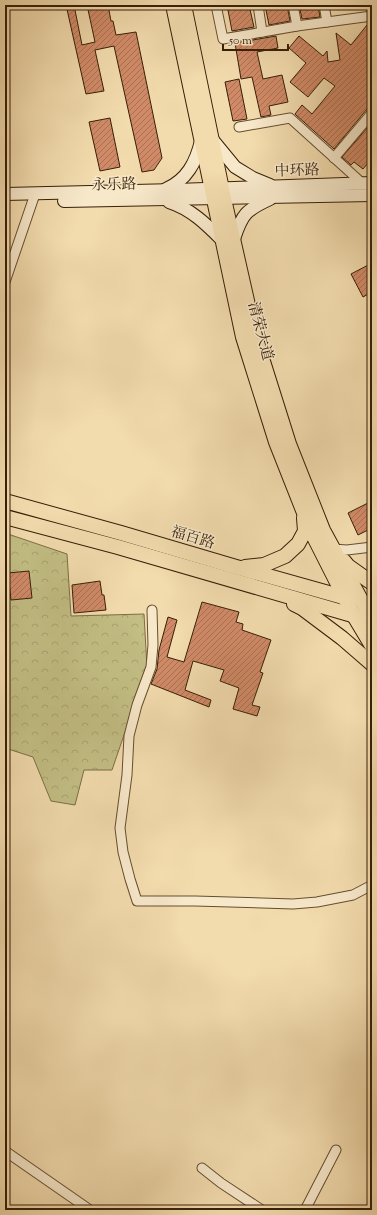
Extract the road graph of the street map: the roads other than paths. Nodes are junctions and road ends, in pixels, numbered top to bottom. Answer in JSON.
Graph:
{"nodes":[{"id":1,"x":173,"y":5,"type":"edge"},
{"id":2,"x":184,"y":5,"type":"edge"},
{"id":3,"x":216,"y":5,"type":"edge"},
{"id":4,"x":258,"y":5,"type":"edge"},
{"id":5,"x":293,"y":5,"type":"edge"},
{"id":6,"x":324,"y":5,"type":"edge"},
{"id":7,"x":371,"y":5,"type":"edge"},
{"id":8,"x":372,"y":12,"type":"edge"},
{"id":9,"x":372,"y":16,"type":"edge"},
{"id":10,"x":327,"y":22,"type":"junction"},
{"id":11,"x":297,"y":26,"type":"junction"},
{"id":12,"x":262,"y":32,"type":"junction"},
{"id":13,"x":372,"y":113,"type":"edge"},
{"id":14,"x":238,"y":126,"type":"dead end"},
{"id":15,"x":207,"y":140,"type":"junction"},
{"id":16,"x":334,"y":158,"type":"junction"},
{"id":17,"x":367,"y":183,"type":"edge"},
{"id":18,"x":273,"y":192,"type":"junction"},
{"id":19,"x":5,"y":194,"type":"edge"},
{"id":20,"x":218,"y":194,"type":"junction"},
{"id":21,"x":162,"y":195,"type":"junction"},
{"id":22,"x":372,"y":196,"type":"edge"},
{"id":23,"x":33,"y":198,"type":"junction"},
{"id":24,"x":5,"y":202,"type":"edge"},
{"id":25,"x":228,"y":240,"type":"junction"},
{"id":26,"x":5,"y":282,"type":"edge"},
{"id":27,"x":5,"y":501,"type":"edge"},
{"id":28,"x":304,"y":514,"type":"junction"},
{"id":29,"x":5,"y":517,"type":"edge"},
{"id":30,"x":372,"y":547,"type":"edge"},
{"id":31,"x":334,"y":550,"type":"junction"},
{"id":32,"x":236,"y":567,"type":"junction"},
{"id":33,"x":372,"y":582,"type":"edge"},
{"id":34,"x":274,"y":593,"type":"junction"},
{"id":35,"x":345,"y":598,"type":"junction"},
{"id":36,"x":367,"y":604,"type":"edge"},
{"id":37,"x":152,"y":610,"type":"dead end"},
{"id":38,"x":354,"y":616,"type":"junction"},
{"id":39,"x":372,"y":620,"type":"edge"},
{"id":40,"x":372,"y":646,"type":"edge"},
{"id":41,"x":372,"y":664,"type":"edge"},
{"id":42,"x":372,"y":885,"type":"edge"},
{"id":43,"x":336,"y":1150,"type":"dead end"},
{"id":44,"x":5,"y":1151,"type":"edge"},
{"id":45,"x":202,"y":1168,"type":"dead end"},
{"id":46,"x":90,"y":1210,"type":"edge"},
{"id":47,"x":262,"y":1210,"type":"edge"},
{"id":48,"x":305,"y":1210,"type":"edge"}],
"edges":[{"from":1,"to":15,"type":"main road","name":"清荣大道"},
{"from":2,"to":15,"type":"main road","name":"清荣大道"},
{"from":3,"to":12,"type":"street"},
{"from":4,"to":12,"type":"street"},
{"from":5,"to":11,"type":"street"},
{"from":6,"to":10,"type":"street"},
{"from":7,"to":8,"type":"street"},
{"from":9,"to":10,"type":"street"},
{"from":10,"to":11,"type":"street"},
{"from":11,"to":12,"type":"street"},
{"from":13,"to":16,"type":"street"},
{"from":14,"to":16,"type":"street"},
{"from":15,"to":18,"type":"street"},
{"from":15,"to":20,"type":"main road","name":"清荣大道"},
{"from":15,"to":21,"type":"street"},
{"from":16,"to":17,"type":"street"},
{"from":17,"to":18,"type":"street","name":"中环路"},
{"from":18,"to":20,"type":"street","name":"中环路"},
{"from":18,"to":22,"type":"street","name":"中环路"},
{"from":18,"to":25,"type":"street"},
{"from":19,"to":23,"type":"street","name":"永乐路"},
{"from":20,"to":21,"type":"street","name":"永乐路"},
{"from":20,"to":25,"type":"main road","name":"清荣大道"},
{"from":21,"to":23,"type":"street","name":"永乐路"},
{"from":21,"to":25,"type":"street"},
{"from":23,"to":24,"type":"street","name":"永乐路"},
{"from":23,"to":26,"type":"street"},
{"from":25,"to":28,"type":"main road","name":"清荣大道"},
{"from":25,"to":31,"type":"main road","name":"清荣大道"},
{"from":27,"to":32,"type":"main road","name":"福百路"},
{"from":28,"to":32,"type":"main road"},
{"from":28,"to":35,"type":"main road","name":"清荣大道"},
{"from":29,"to":34,"type":"main road","name":"福百路"},
{"from":30,"to":31,"type":"street"},
{"from":31,"to":33,"type":"main road"},
{"from":31,"to":36,"type":"main road","name":"清荣大道"},
{"from":32,"to":35,"type":"main road","name":"福百路"},
{"from":34,"to":38,"type":"main road","name":"福百路"},
{"from":34,"to":41,"type":"main road"},
{"from":35,"to":36,"type":"main road","name":"福百路"},
{"from":35,"to":38,"type":"main road","name":"清荣大道"},
{"from":36,"to":39,"type":"main road","name":"清荣大道"},
{"from":37,"to":42,"type":"street"},
{"from":38,"to":39,"type":"main road","name":"福百路"},
{"from":38,"to":40,"type":"main road","name":"清荣大道"},
{"from":43,"to":48,"type":"street"},
{"from":44,"to":46,"type":"street"},
{"from":45,"to":47,"type":"street"}]}
